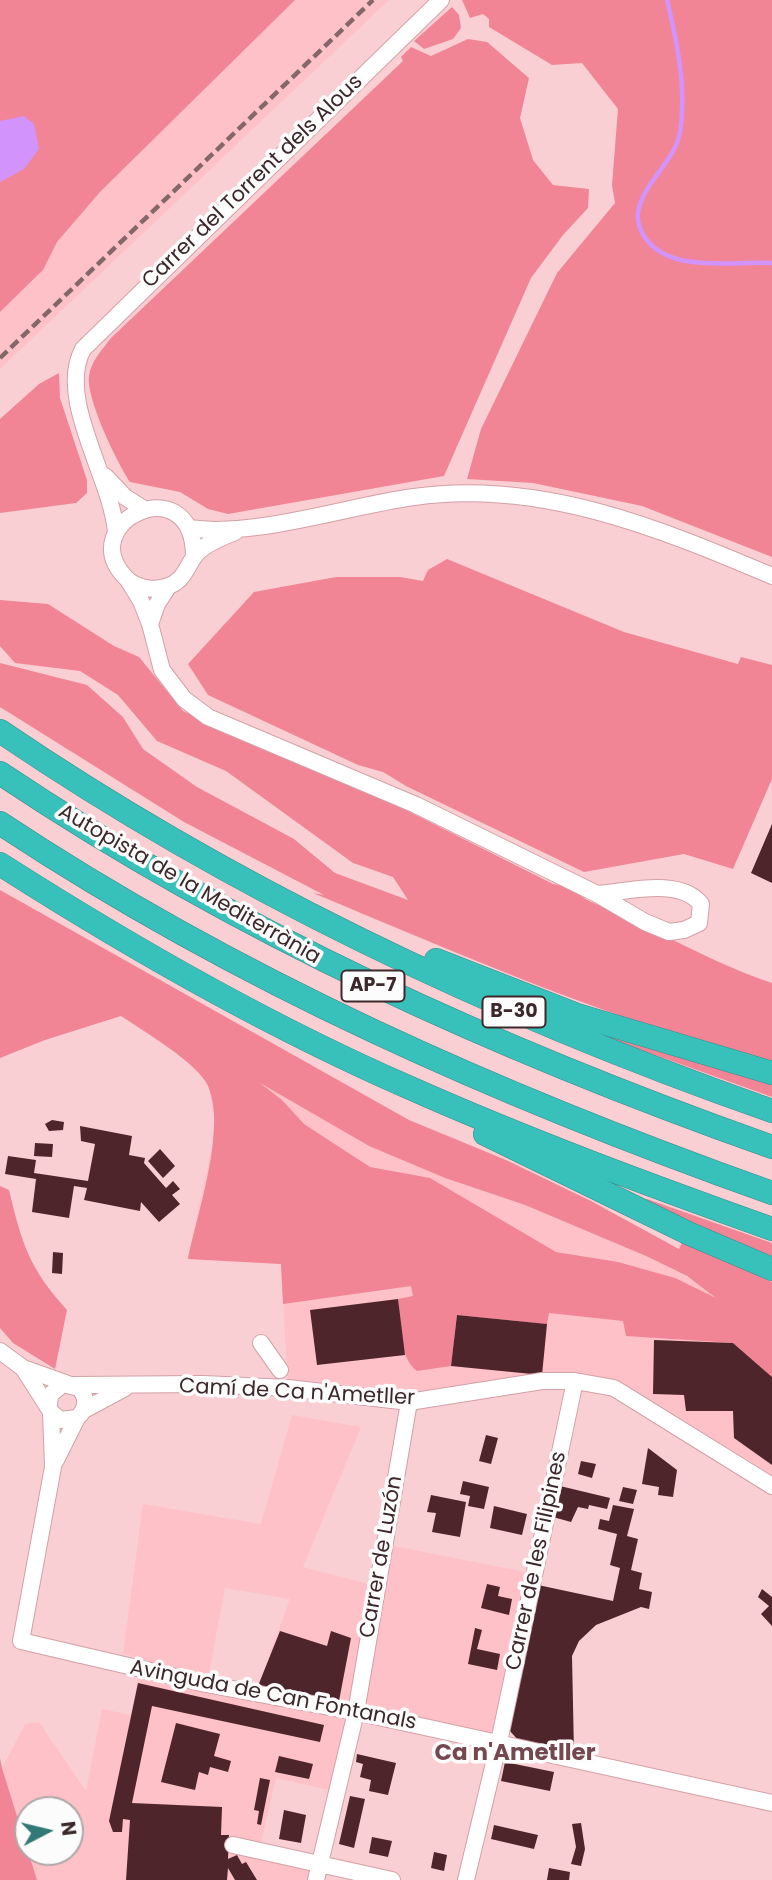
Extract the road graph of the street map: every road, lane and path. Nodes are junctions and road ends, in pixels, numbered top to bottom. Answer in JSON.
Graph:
{"nodes":[{"id":1,"x":441,"y":0,"type":"edge"},
{"id":2,"x":101,"y":471,"type":"junction"},
{"id":3,"x":144,"y":509,"type":"junction"},
{"id":4,"x":189,"y":528,"type":"junction"},
{"id":5,"x":244,"y":528,"type":"junction"},
{"id":6,"x":116,"y":533,"type":"junction"},
{"id":7,"x":194,"y":555,"type":"junction"},
{"id":8,"x":772,"y":576,"type":"edge"},
{"id":9,"x":128,"y":580,"type":"junction"},
{"id":10,"x":168,"y":587,"type":"junction"},
{"id":11,"x":150,"y":624,"type":"junction"},
{"id":12,"x":0,"y":731,"type":"edge"},
{"id":13,"x":0,"y":773,"type":"edge"},
{"id":14,"x":0,"y":824,"type":"edge"},
{"id":15,"x":0,"y":864,"type":"edge"},
{"id":16,"x":264,"y":891,"type":"junction"},
{"id":17,"x":597,"y":894,"type":"junction"},
{"id":18,"x":295,"y":1031,"type":"junction"},
{"id":19,"x":772,"y":1073,"type":"edge"},
{"id":20,"x":772,"y":1111,"type":"edge"},
{"id":21,"x":772,"y":1147,"type":"edge"},
{"id":22,"x":772,"y":1193,"type":"edge"},
{"id":23,"x":772,"y":1228,"type":"edge"},
{"id":24,"x":772,"y":1269,"type":"edge"},
{"id":25,"x":261,"y":1343,"type":"dead end"},
{"id":26,"x":0,"y":1351,"type":"edge"},
{"id":27,"x":23,"y":1368,"type":"junction"},
{"id":28,"x":280,"y":1370,"type":"dead end"},
{"id":29,"x":575,"y":1381,"type":"junction"},
{"id":30,"x":71,"y":1385,"type":"junction"},
{"id":31,"x":127,"y":1387,"type":"junction"},
{"id":32,"x":409,"y":1402,"type":"junction"},
{"id":33,"x":50,"y":1409,"type":"junction"},
{"id":34,"x":81,"y":1414,"type":"junction"},
{"id":35,"x":53,"y":1467,"type":"junction"},
{"id":36,"x":772,"y":1486,"type":"edge"},
{"id":37,"x":356,"y":1712,"type":"junction"},
{"id":38,"x":499,"y":1742,"type":"junction"},
{"id":39,"x":772,"y":1803,"type":"edge"},
{"id":40,"x":233,"y":1845,"type":"dead end"},
{"id":41,"x":318,"y":1872,"type":"edge"},
{"id":42,"x":391,"y":1880,"type":"edge"},
{"id":43,"x":466,"y":1880,"type":"edge"}],
"edges":[{"from":1,"to":2,"type":"street","name":"Carrer del Torrent dels Alous"},
{"from":2,"to":3,"type":"street"},
{"from":2,"to":6,"type":"street"},
{"from":3,"to":4,"type":"street"},
{"from":3,"to":6,"type":"street"},
{"from":4,"to":5,"type":"street"},
{"from":4,"to":7,"type":"street"},
{"from":5,"to":7,"type":"street"},
{"from":5,"to":8,"type":"street"},
{"from":6,"to":9,"type":"street"},
{"from":7,"to":10,"type":"street"},
{"from":9,"to":10,"type":"street"},
{"from":9,"to":11,"type":"street"},
{"from":10,"to":11,"type":"street"},
{"from":11,"to":17,"type":"street"},
{"from":12,"to":16,"type":"highway","number":"B-30"},
{"from":13,"to":21,"type":"highway","name":"Autopista de la Mediterrània","number":"AP-7"},
{"from":14,"to":22,"type":"highway","name":"Autopista de la Mediterrània","number":"AP-7"},
{"from":15,"to":18,"type":"highway"},
{"from":16,"to":19,"type":"highway"},
{"from":16,"to":20,"type":"highway","number":"B-30"},
{"from":17,"to":17,"type":"street"},
{"from":18,"to":23,"type":"highway"},
{"from":18,"to":24,"type":"highway"},
{"from":25,"to":28,"type":"street"},
{"from":26,"to":27,"type":"street","name":"Camí de Ca n'Ametller"},
{"from":27,"to":30,"type":"street","name":"Camí de Ca n'Ametller"},
{"from":27,"to":33,"type":"street","name":"Camí de Ca n'Ametller"},
{"from":29,"to":32,"type":"street","name":"Camí de Ca n'Ametller"},
{"from":29,"to":36,"type":"street","name":"Camí de Ca n'Ametller"},
{"from":29,"to":38,"type":"street","name":"Carrer de les Filipines"},
{"from":30,"to":31,"type":"street","name":"Camí de Ca n'Ametller"},
{"from":30,"to":33,"type":"street"},
{"from":30,"to":34,"type":"street"},
{"from":31,"to":32,"type":"street","name":"Camí de Ca n'Ametller"},
{"from":31,"to":34,"type":"street","name":"Camí de Ca n'Ametller"},
{"from":32,"to":37,"type":"street","name":"Carrer de Luzón"},
{"from":33,"to":34,"type":"street"},
{"from":33,"to":35,"type":"street"},
{"from":34,"to":35,"type":"street"},
{"from":35,"to":37,"type":"street","name":"Avinguda de Can Fontanals"},
{"from":37,"to":38,"type":"street","name":"Avinguda de Can Fontanals"},
{"from":37,"to":41,"type":"street","name":"Carrer de Luzón"},
{"from":38,"to":39,"type":"street","name":"Avinguda de Can Fontanals"},
{"from":38,"to":43,"type":"street","name":"Carrer de les Filipines"},
{"from":40,"to":41,"type":"street"},
{"from":41,"to":42,"type":"street"}]}
